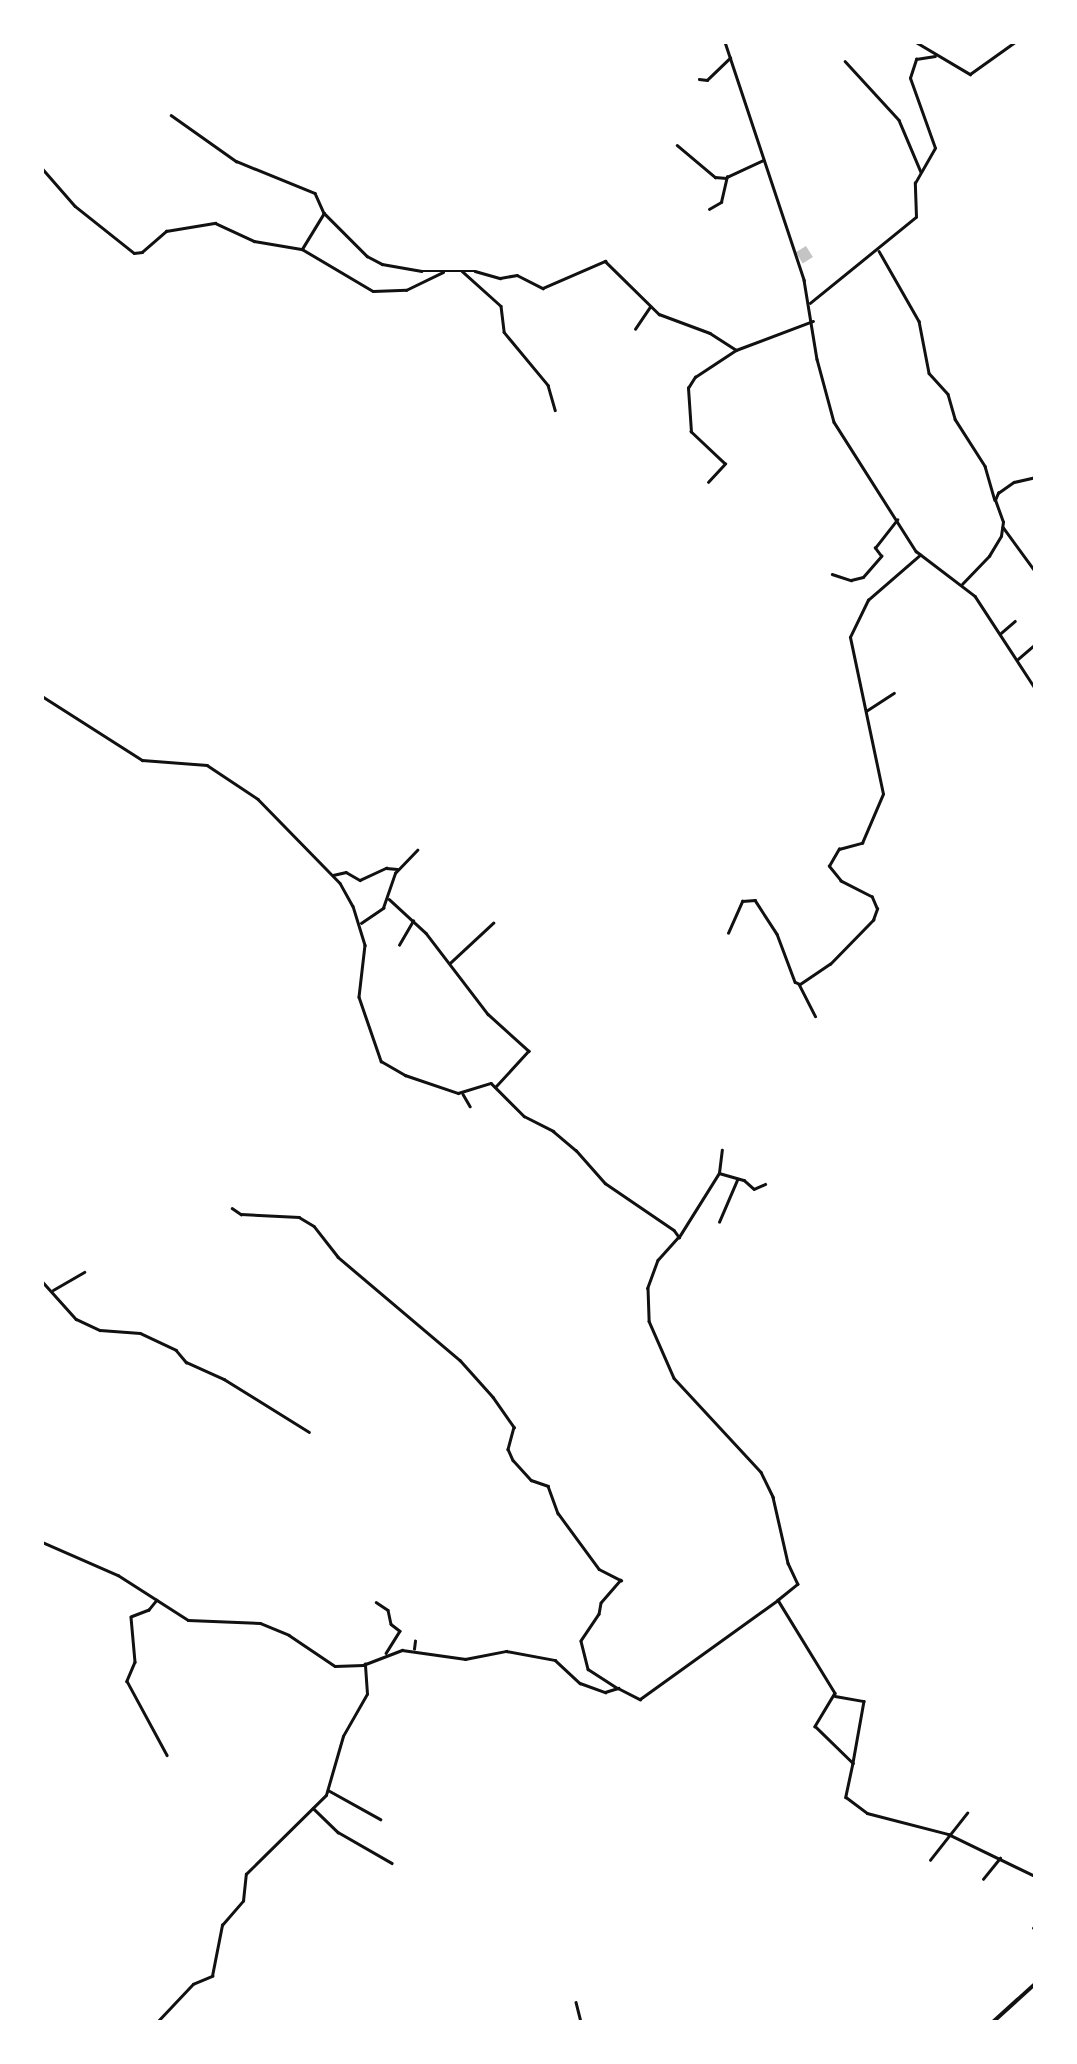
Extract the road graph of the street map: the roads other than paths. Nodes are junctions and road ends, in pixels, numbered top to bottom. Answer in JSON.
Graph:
{"nodes":[{"id":1,"x":725,"y":42,"type":"edge"},
{"id":2,"x":916,"y":42,"type":"edge"},
{"id":3,"x":1015,"y":42,"type":"edge"},
{"id":4,"x":935,"y":56,"type":"junction"},
{"id":5,"x":730,"y":58,"type":"junction"},
{"id":6,"x":845,"y":61,"type":"dead end"},
{"id":7,"x":699,"y":79,"type":"dead end"},
{"id":8,"x":171,"y":115,"type":"dead end"},
{"id":9,"x":677,"y":145,"type":"dead end"},
{"id":10,"x":763,"y":160,"type":"junction"},
{"id":11,"x":42,"y":168,"type":"edge"},
{"id":12,"x":921,"y":173,"type":"junction"},
{"id":13,"x":726,"y":178,"type":"junction"},
{"id":14,"x":709,"y":209,"type":"dead end"},
{"id":15,"x":324,"y":213,"type":"junction"},
{"id":16,"x":302,"y":249,"type":"junction"},
{"id":17,"x":878,"y":250,"type":"junction"},
{"id":18,"x":446,"y":271,"type":"junction"},
{"id":19,"x":462,"y":271,"type":"junction"},
{"id":20,"x":810,"y":303,"type":"junction"},
{"id":21,"x":650,"y":307,"type":"junction"},
{"id":22,"x":813,"y":321,"type":"junction"},
{"id":23,"x":635,"y":329,"type":"dead end"},
{"id":24,"x":736,"y":350,"type":"junction"},
{"id":25,"x":555,"y":410,"type":"dead end"},
{"id":26,"x":1035,"y":477,"type":"edge"},
{"id":27,"x":708,"y":482,"type":"dead end"},
{"id":28,"x":995,"y":500,"type":"junction"},
{"id":29,"x":897,"y":520,"type":"junction"},
{"id":30,"x":1003,"y":527,"type":"junction"},
{"id":31,"x":920,"y":555,"type":"junction"},
{"id":32,"x":1035,"y":571,"type":"edge"},
{"id":33,"x":832,"y":574,"type":"dead end"},
{"id":34,"x":962,"y":584,"type":"junction"},
{"id":35,"x":1015,"y":621,"type":"dead end"},
{"id":36,"x":1001,"y":633,"type":"junction"},
{"id":37,"x":1035,"y":643,"type":"edge"},
{"id":38,"x":1018,"y":659,"type":"junction"},
{"id":39,"x":1035,"y":688,"type":"edge"},
{"id":40,"x":894,"y":693,"type":"dead end"},
{"id":41,"x":42,"y":696,"type":"edge"},
{"id":42,"x":866,"y":711,"type":"junction"},
{"id":43,"x":418,"y":850,"type":"dead end"},
{"id":44,"x":397,"y":869,"type":"junction"},
{"id":45,"x":333,"y":875,"type":"junction"},
{"id":46,"x":389,"y":899,"type":"junction"},
{"id":47,"x":414,"y":920,"type":"junction"},
{"id":48,"x":361,"y":923,"type":"junction"},
{"id":49,"x":492,"y":923,"type":"dead end"},
{"id":50,"x":727,"y":933,"type":"dead end"},
{"id":51,"x":399,"y":945,"type":"dead end"},
{"id":52,"x":450,"y":963,"type":"junction"},
{"id":53,"x":799,"y":984,"type":"junction"},
{"id":54,"x":815,"y":1016,"type":"dead end"},
{"id":55,"x":496,"y":1087,"type":"junction"},
{"id":56,"x":463,"y":1093,"type":"junction"},
{"id":57,"x":470,"y":1106,"type":"dead end"},
{"id":58,"x":722,"y":1150,"type":"dead end"},
{"id":59,"x":719,"y":1173,"type":"junction"},
{"id":60,"x":737,"y":1180,"type":"junction"},
{"id":61,"x":765,"y":1184,"type":"dead end"},
{"id":62,"x":232,"y":1208,"type":"dead end"},
{"id":63,"x":719,"y":1222,"type":"dead end"},
{"id":64,"x":679,"y":1237,"type":"junction"},
{"id":65,"x":83,"y":1272,"type":"dead end"},
{"id":66,"x":42,"y":1281,"type":"edge"},
{"id":67,"x":53,"y":1290,"type":"junction"},
{"id":68,"x":309,"y":1432,"type":"dead end"},
{"id":69,"x":42,"y":1542,"type":"edge"},
{"id":70,"x":157,"y":1600,"type":"junction"},
{"id":71,"x":778,"y":1600,"type":"junction"},
{"id":72,"x":376,"y":1602,"type":"dead end"},
{"id":73,"x":415,"y":1641,"type":"dead end"},
{"id":74,"x":414,"y":1649,"type":"junction"},
{"id":75,"x":386,"y":1653,"type":"junction"},
{"id":76,"x":365,"y":1664,"type":"junction"},
{"id":77,"x":615,"y":1689,"type":"junction"},
{"id":78,"x":835,"y":1696,"type":"junction"},
{"id":79,"x":167,"y":1755,"type":"dead end"},
{"id":80,"x":853,"y":1763,"type":"junction"},
{"id":81,"x":328,"y":1790,"type":"junction"},
{"id":82,"x":313,"y":1808,"type":"junction"},
{"id":83,"x":967,"y":1813,"type":"dead end"},
{"id":84,"x":380,"y":1819,"type":"dead end"},
{"id":85,"x":948,"y":1834,"type":"junction"},
{"id":86,"x":1000,"y":1858,"type":"junction"},
{"id":87,"x":930,"y":1860,"type":"dead end"},
{"id":88,"x":392,"y":1863,"type":"dead end"},
{"id":89,"x":1035,"y":1876,"type":"edge"},
{"id":90,"x":985,"y":1877,"type":"dead end"},
{"id":91,"x":1035,"y":1984,"type":"edge"},
{"id":92,"x":576,"y":2002,"type":"dead end"},
{"id":93,"x":157,"y":2022,"type":"edge"},
{"id":94,"x":581,"y":2022,"type":"edge"},
{"id":95,"x":993,"y":2022,"type":"edge"}],
"edges":[{"from":1,"to":5,"type":"street"},
{"from":2,"to":4,"type":"street"},
{"from":3,"to":4,"type":"street"},
{"from":4,"to":12,"type":"street"},
{"from":5,"to":7,"type":"street"},
{"from":5,"to":10,"type":"street"},
{"from":6,"to":12,"type":"street"},
{"from":8,"to":15,"type":"street"},
{"from":9,"to":13,"type":"street"},
{"from":10,"to":13,"type":"street"},
{"from":10,"to":20,"type":"street"},
{"from":11,"to":16,"type":"street"},
{"from":12,"to":17,"type":"street"},
{"from":13,"to":14,"type":"street"},
{"from":15,"to":16,"type":"street"},
{"from":15,"to":18,"type":"street"},
{"from":16,"to":18,"type":"street"},
{"from":17,"to":20,"type":"street"},
{"from":17,"to":28,"type":"street"},
{"from":18,"to":19,"type":"street"},
{"from":19,"to":21,"type":"street"},
{"from":19,"to":25,"type":"street"},
{"from":20,"to":22,"type":"street"},
{"from":21,"to":23,"type":"street"},
{"from":21,"to":24,"type":"street"},
{"from":22,"to":24,"type":"street"},
{"from":22,"to":29,"type":"street"},
{"from":24,"to":27,"type":"street"},
{"from":26,"to":28,"type":"street"},
{"from":28,"to":30,"type":"street"},
{"from":29,"to":31,"type":"street"},
{"from":29,"to":33,"type":"street"},
{"from":30,"to":32,"type":"street"},
{"from":30,"to":34,"type":"street"},
{"from":31,"to":34,"type":"street"},
{"from":31,"to":42,"type":"street"},
{"from":34,"to":36,"type":"street"},
{"from":35,"to":36,"type":"street"},
{"from":36,"to":38,"type":"street"},
{"from":37,"to":38,"type":"street"},
{"from":38,"to":39,"type":"street"},
{"from":40,"to":42,"type":"street"},
{"from":41,"to":45,"type":"street"},
{"from":42,"to":53,"type":"street"},
{"from":43,"to":44,"type":"street"},
{"from":44,"to":45,"type":"street"},
{"from":44,"to":46,"type":"street"},
{"from":45,"to":48,"type":"street"},
{"from":46,"to":47,"type":"street"},
{"from":46,"to":48,"type":"street"},
{"from":47,"to":51,"type":"street"},
{"from":47,"to":52,"type":"street"},
{"from":48,"to":56,"type":"street"},
{"from":49,"to":52,"type":"street"},
{"from":50,"to":53,"type":"street"},
{"from":52,"to":55,"type":"street"},
{"from":53,"to":54,"type":"street"},
{"from":55,"to":56,"type":"street"},
{"from":55,"to":64,"type":"street"},
{"from":56,"to":57,"type":"street"},
{"from":58,"to":59,"type":"street"},
{"from":59,"to":60,"type":"street"},
{"from":59,"to":64,"type":"street"},
{"from":60,"to":61,"type":"street"},
{"from":60,"to":63,"type":"street"},
{"from":62,"to":77,"type":"street"},
{"from":64,"to":71,"type":"street"},
{"from":65,"to":67,"type":"street"},
{"from":66,"to":67,"type":"street"},
{"from":67,"to":68,"type":"street"},
{"from":69,"to":70,"type":"street"},
{"from":70,"to":76,"type":"street"},
{"from":70,"to":79,"type":"street"},
{"from":71,"to":77,"type":"street"},
{"from":71,"to":78,"type":"street"},
{"from":72,"to":75,"type":"street"},
{"from":73,"to":74,"type":"street"},
{"from":74,"to":75,"type":"street"},
{"from":74,"to":77,"type":"street"},
{"from":75,"to":76,"type":"street"},
{"from":76,"to":81,"type":"street"},
{"from":78,"to":80,"type":"street"},
{"from":78,"to":80,"type":"street"},
{"from":80,"to":85,"type":"street"},
{"from":81,"to":82,"type":"street"},
{"from":81,"to":84,"type":"street"},
{"from":82,"to":88,"type":"street"},
{"from":82,"to":93,"type":"street"},
{"from":83,"to":85,"type":"street"},
{"from":85,"to":86,"type":"street"},
{"from":85,"to":87,"type":"street"},
{"from":86,"to":89,"type":"street"},
{"from":86,"to":90,"type":"street"},
{"from":91,"to":95,"type":"main road"},
{"from":92,"to":94,"type":"street"}]}
